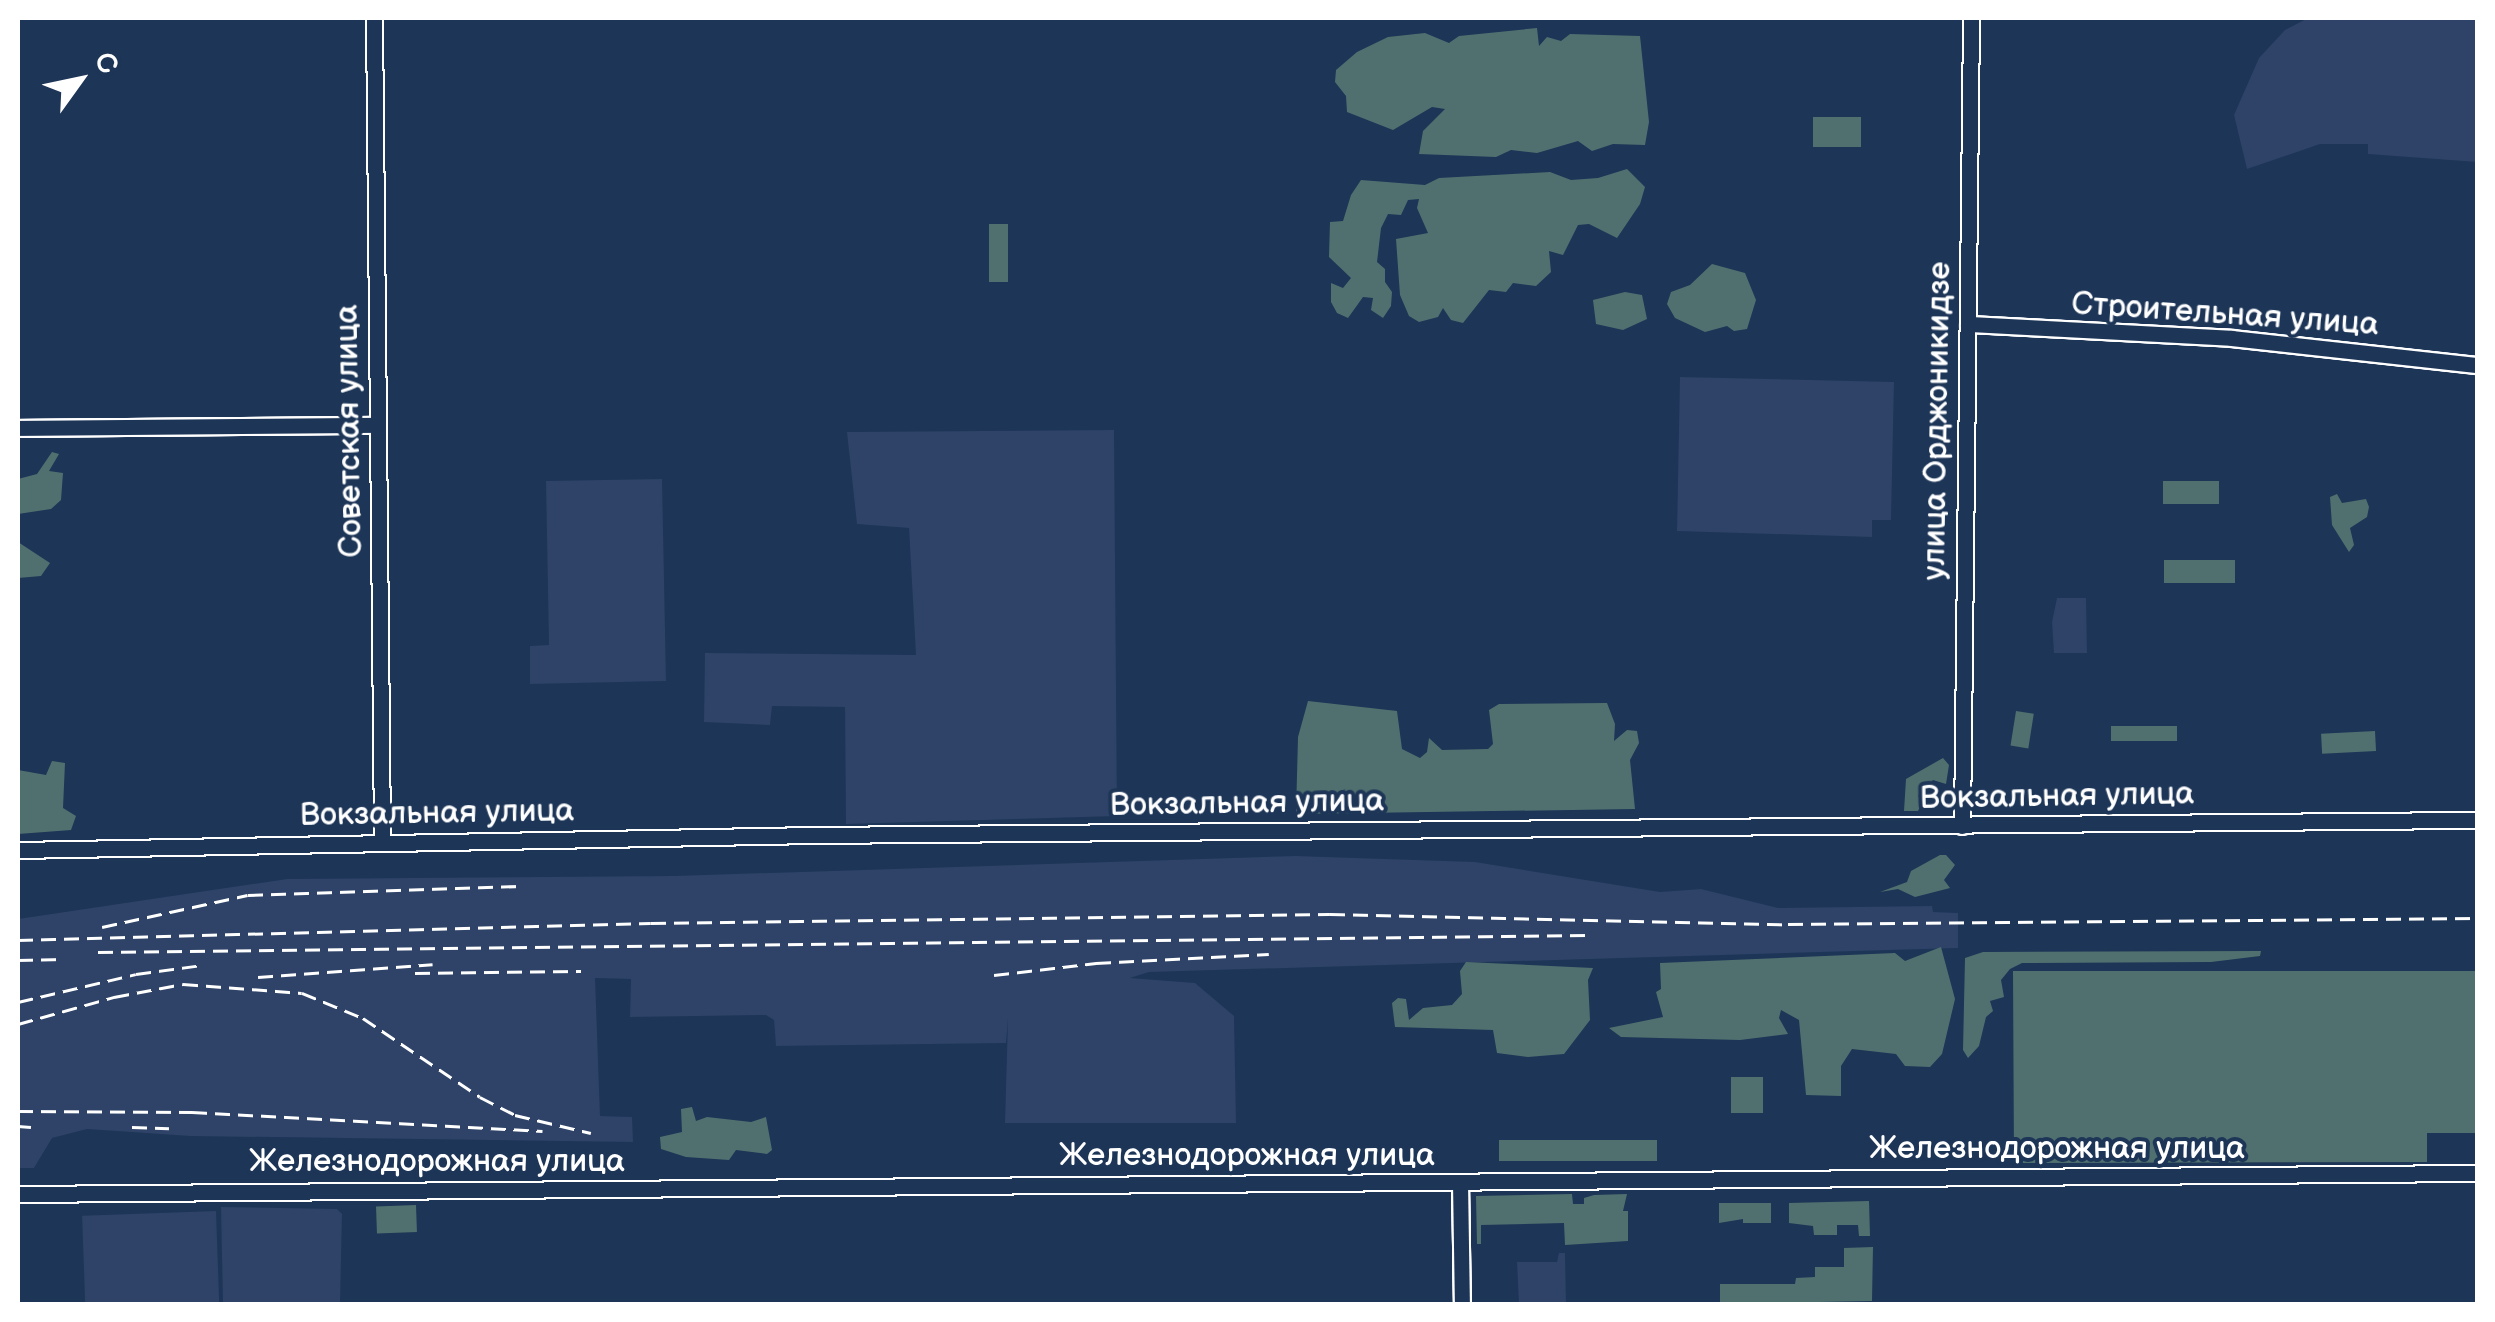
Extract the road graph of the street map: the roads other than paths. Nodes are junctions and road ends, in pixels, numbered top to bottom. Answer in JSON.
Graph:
{"nodes":[{"id":1,"x":374,"y":18,"type":"edge"},
{"id":2,"x":1971,"y":18,"type":"edge"},
{"id":3,"x":1968,"y":324,"type":"junction"},
{"id":4,"x":2478,"y":366,"type":"edge"},
{"id":5,"x":378,"y":425,"type":"junction"},
{"id":6,"x":18,"y":428,"type":"edge"},
{"id":7,"x":2478,"y":820,"type":"edge"},
{"id":8,"x":1962,"y":826,"type":"junction"},
{"id":9,"x":382,"y":844,"type":"junction"},
{"id":10,"x":18,"y":850,"type":"edge"},
{"id":11,"x":2478,"y":1174,"type":"edge"},
{"id":12,"x":1460,"y":1182,"type":"junction"},
{"id":13,"x":18,"y":1194,"type":"edge"},
{"id":14,"x":1462,"y":1304,"type":"edge"}],
"edges":[{"from":1,"to":5,"type":"street","name":"Советская улица"},
{"from":2,"to":3,"type":"street","name":"улица Орджоникидзе"},
{"from":3,"to":4,"type":"street","name":"Строительная улица"},
{"from":3,"to":8,"type":"street","name":"улица Орджоникидзе"},
{"from":5,"to":6,"type":"street"},
{"from":5,"to":9,"type":"street","name":"Советская улица"},
{"from":7,"to":8,"type":"street","name":"Вокзальная улица"},
{"from":8,"to":9,"type":"street","name":"Вокзальная улица"},
{"from":9,"to":10,"type":"street","name":"Вокзальная улица"},
{"from":11,"to":12,"type":"street","name":"Железнодорожная улица"},
{"from":12,"to":13,"type":"street","name":"Железнодорожная улица"},
{"from":12,"to":14,"type":"street"}]}
